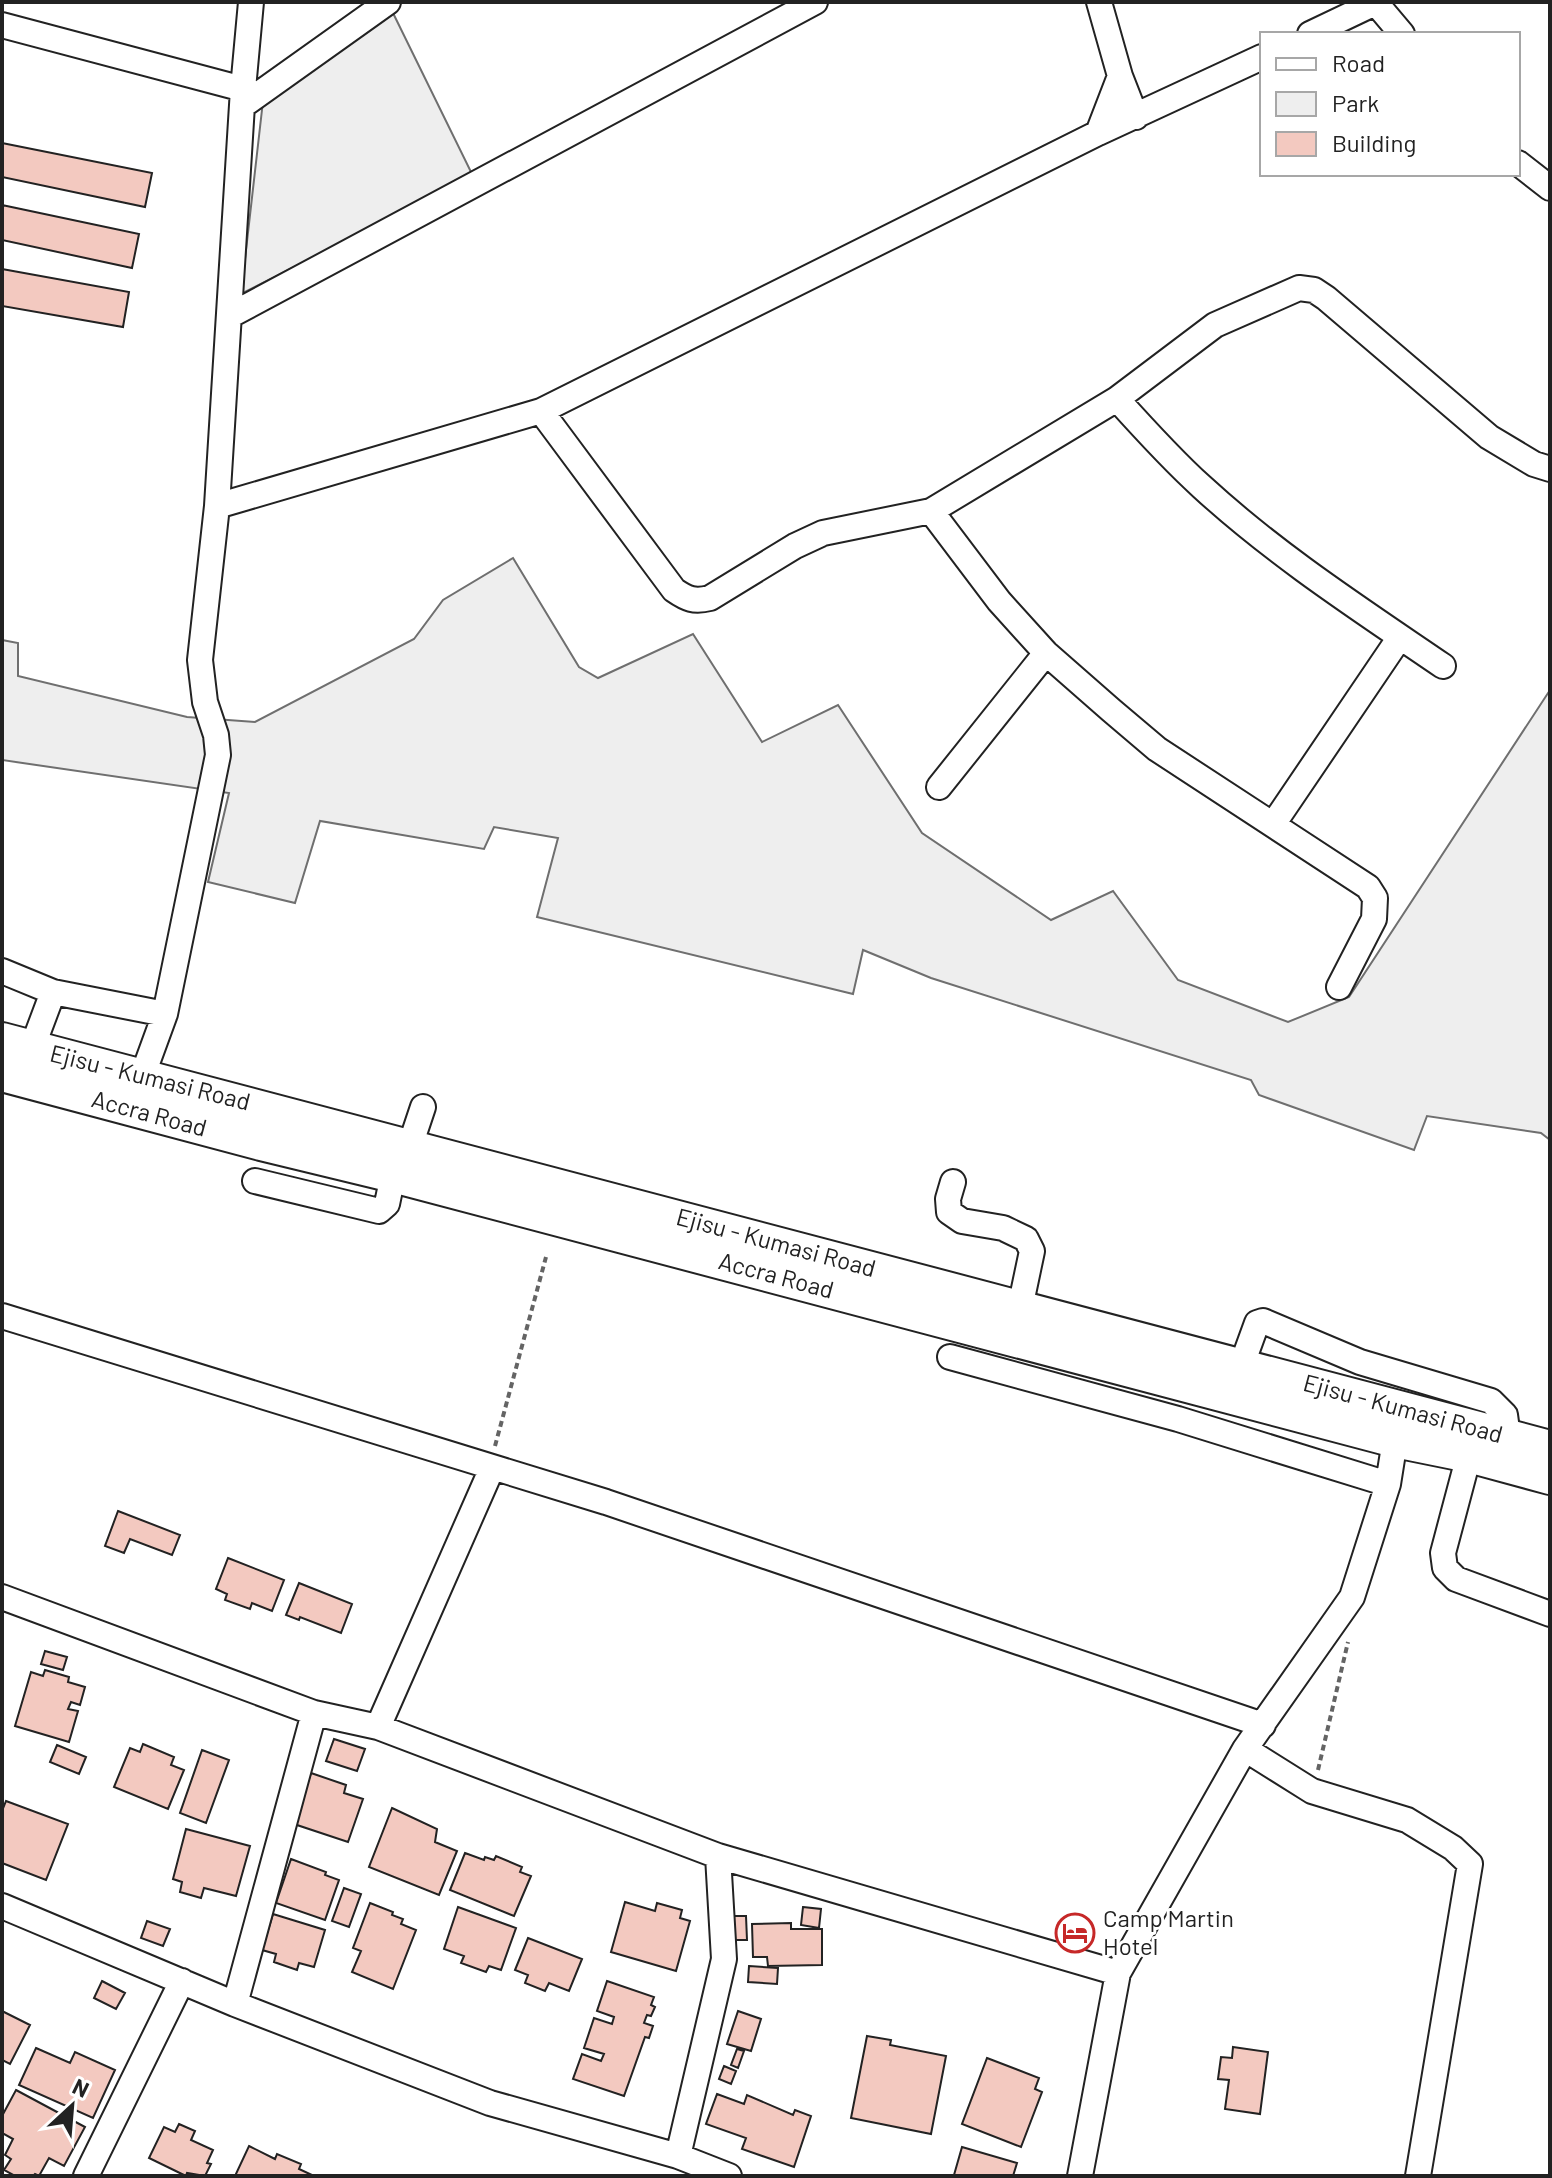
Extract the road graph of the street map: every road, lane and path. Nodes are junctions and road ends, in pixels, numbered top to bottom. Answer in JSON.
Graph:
{"nodes":[{"id":1,"x":251,"y":2,"type":"edge"},
{"id":2,"x":388,"y":2,"type":"edge"},
{"id":3,"x":815,"y":2,"type":"edge"},
{"id":4,"x":1099,"y":2,"type":"edge"},
{"id":5,"x":1375,"y":2,"type":"edge"},
{"id":6,"x":2,"y":25,"type":"edge"},
{"id":7,"x":1314,"y":32,"type":"edge"},
{"id":8,"x":1400,"y":32,"type":"edge"},
{"id":9,"x":1260,"y":58,"type":"edge"},
{"id":10,"x":1120,"y":76,"type":"junction"},
{"id":11,"x":242,"y":98,"type":"junction"},
{"id":12,"x":1136,"y":117,"type":"junction"},
{"id":13,"x":1098,"y":133,"type":"junction"},
{"id":14,"x":1520,"y":165,"type":"edge"},
{"id":15,"x":1550,"y":188,"type":"edge"},
{"id":16,"x":231,"y":315,"type":"junction"},
{"id":17,"x":1117,"y":399,"type":"junction"},
{"id":18,"x":541,"y":411,"type":"junction"},
{"id":19,"x":1550,"y":469,"type":"edge"},
{"id":20,"x":217,"y":506,"type":"junction"},
{"id":21,"x":931,"y":511,"type":"junction"},
{"id":22,"x":1400,"y":637,"type":"junction"},
{"id":23,"x":1046,"y":653,"type":"junction"},
{"id":24,"x":1443,"y":666,"type":"dead end"},
{"id":25,"x":939,"y":787,"type":"dead end"},
{"id":26,"x":1274,"y":823,"type":"junction"},
{"id":27,"x":2,"y":971,"type":"edge"},
{"id":28,"x":1339,"y":987,"type":"dead end"},
{"id":29,"x":53,"y":992,"type":"junction"},
{"id":30,"x":165,"y":1014,"type":"junction"},
{"id":31,"x":17,"y":1044,"type":"edge"},
{"id":32,"x":2,"y":1074,"type":"edge"},
{"id":33,"x":142,"y":1077,"type":"junction"},
{"id":34,"x":423,"y":1107,"type":"dead end"},
{"id":35,"x":401,"y":1160,"type":"junction"},
{"id":36,"x":255,"y":1181,"type":"dead end"},
{"id":37,"x":953,"y":1182,"type":"dead end"},
{"id":38,"x":546,"y":1257,"type":"dead end"},
{"id":39,"x":1020,"y":1308,"type":"junction"},
{"id":40,"x":2,"y":1316,"type":"edge"},
{"id":41,"x":950,"y":1357,"type":"dead end"},
{"id":42,"x":1241,"y":1367,"type":"junction"},
{"id":43,"x":1508,"y":1437,"type":"junction"},
{"id":44,"x":1395,"y":1440,"type":"junction"},
{"id":45,"x":1550,"y":1448,"type":"edge"},
{"id":46,"x":1469,"y":1455,"type":"junction"},
{"id":47,"x":492,"y":1468,"type":"junction"},
{"id":48,"x":1550,"y":1477,"type":"edge"},
{"id":49,"x":1388,"y":1484,"type":"junction"},
{"id":50,"x":2,"y":1597,"type":"edge"},
{"id":51,"x":1352,"y":1597,"type":"junction"},
{"id":52,"x":1550,"y":1614,"type":"edge"},
{"id":53,"x":314,"y":1713,"type":"junction"},
{"id":54,"x":1263,"y":1725,"type":"junction"},
{"id":55,"x":378,"y":1727,"type":"junction"},
{"id":56,"x":1245,"y":1749,"type":"junction"},
{"id":57,"x":1312,"y":1791,"type":"junction"},
{"id":58,"x":718,"y":1856,"type":"junction"},
{"id":59,"x":2,"y":1906,"type":"edge"},
{"id":60,"x":1118,"y":1973,"type":"junction"},
{"id":61,"x":182,"y":1981,"type":"junction"},
{"id":62,"x":235,"y":2004,"type":"junction"},
{"id":63,"x":678,"y":2156,"type":"junction"},
{"id":64,"x":86,"y":2176,"type":"edge"},
{"id":65,"x":729,"y":2176,"type":"edge"},
{"id":66,"x":1080,"y":2176,"type":"edge"},
{"id":67,"x":1418,"y":2176,"type":"edge"}],
"edges":[{"from":1,"to":11,"type":"street"},
{"from":2,"to":11,"type":"street"},
{"from":3,"to":16,"type":"street"},
{"from":4,"to":10,"type":"street"},
{"from":5,"to":7,"type":"street"},
{"from":5,"to":8,"type":"street"},
{"from":6,"to":11,"type":"street"},
{"from":9,"to":12,"type":"street"},
{"from":10,"to":12,"type":"street"},
{"from":10,"to":13,"type":"street"},
{"from":11,"to":16,"type":"street"},
{"from":12,"to":13,"type":"street"},
{"from":13,"to":18,"type":"street"},
{"from":14,"to":15,"type":"street"},
{"from":16,"to":20,"type":"street"},
{"from":17,"to":19,"type":"street"},
{"from":17,"to":21,"type":"street"},
{"from":17,"to":22,"type":"street"},
{"from":18,"to":20,"type":"street"},
{"from":18,"to":21,"type":"street"},
{"from":20,"to":30,"type":"street"},
{"from":21,"to":23,"type":"street"},
{"from":22,"to":24,"type":"street"},
{"from":22,"to":26,"type":"street"},
{"from":23,"to":25,"type":"street"},
{"from":23,"to":26,"type":"street"},
{"from":26,"to":28,"type":"street"},
{"from":27,"to":29,"type":"street"},
{"from":29,"to":30,"type":"street"},
{"from":29,"to":31,"type":"street"},
{"from":30,"to":33,"type":"street"},
{"from":31,"to":33,"type":"highway","name":"Ejisu - Kumasi Road"},
{"from":32,"to":35,"type":"highway","name":"Accra Road"},
{"from":33,"to":35,"type":"highway","name":"Ejisu - Kumasi Road"},
{"from":34,"to":35,"type":"street"},
{"from":35,"to":36,"type":"street"},
{"from":35,"to":39,"type":"highway","name":"Ejisu - Kumasi Road"},
{"from":35,"to":44,"type":"highway","name":"Accra Road"},
{"from":37,"to":39,"type":"street"},
{"from":38,"to":47,"type":"path"},
{"from":39,"to":42,"type":"highway","name":"Ejisu - Kumasi Road"},
{"from":40,"to":47,"type":"street"},
{"from":41,"to":49,"type":"street"},
{"from":42,"to":43,"type":"highway","name":"Ejisu - Kumasi Road"},
{"from":42,"to":43,"type":"street"},
{"from":43,"to":45,"type":"highway","name":"Ejisu - Kumasi Road"},
{"from":44,"to":46,"type":"highway","name":"Accra Road"},
{"from":44,"to":49,"type":"street"},
{"from":46,"to":48,"type":"highway","name":"Accra Road"},
{"from":46,"to":52,"type":"street"},
{"from":47,"to":54,"type":"street"},
{"from":47,"to":55,"type":"street"},
{"from":49,"to":51,"type":"street"},
{"from":50,"to":53,"type":"street"},
{"from":51,"to":54,"type":"street"},
{"from":51,"to":57,"type":"path"},
{"from":53,"to":55,"type":"street"},
{"from":53,"to":62,"type":"street"},
{"from":54,"to":56,"type":"street"},
{"from":55,"to":58,"type":"street"},
{"from":56,"to":57,"type":"street"},
{"from":56,"to":60,"type":"street"},
{"from":57,"to":67,"type":"street"},
{"from":58,"to":60,"type":"street"},
{"from":58,"to":63,"type":"street"},
{"from":59,"to":61,"type":"street"},
{"from":60,"to":66,"type":"street"},
{"from":61,"to":62,"type":"street"},
{"from":61,"to":64,"type":"street"},
{"from":62,"to":63,"type":"street"},
{"from":63,"to":65,"type":"street"}]}
